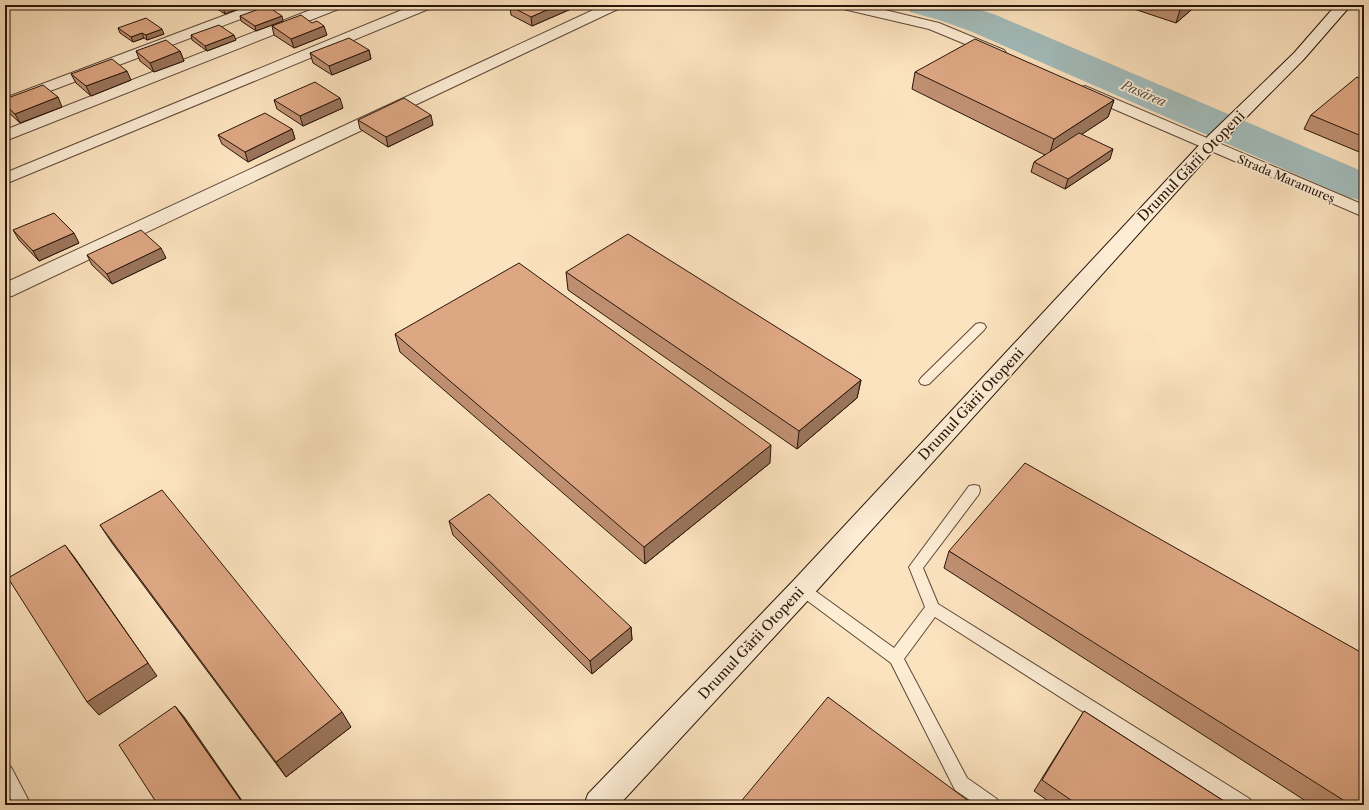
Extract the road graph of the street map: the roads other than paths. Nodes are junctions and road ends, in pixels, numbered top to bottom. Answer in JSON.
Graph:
{"nodes":[{"id":1,"x":264,"y":5,"type":"edge"},
{"id":2,"x":336,"y":5,"type":"edge"},
{"id":3,"x":426,"y":5,"type":"edge"},
{"id":4,"x":614,"y":5,"type":"edge"},
{"id":5,"x":844,"y":5,"type":"edge"},
{"id":6,"x":1344,"y":5,"type":"edge"},
{"id":7,"x":307,"y":54,"type":"junction"},
{"id":8,"x":1011,"y":58,"type":"edge"},
{"id":9,"x":1070,"y":84,"type":"edge"},
{"id":10,"x":5,"y":103,"type":"edge"},
{"id":11,"x":5,"y":136,"type":"edge"},
{"id":12,"x":1209,"y":145,"type":"junction"},
{"id":13,"x":40,"y":172,"type":"dead end"},
{"id":14,"x":5,"y":179,"type":"edge"},
{"id":15,"x":1364,"y":212,"type":"edge"},
{"id":16,"x":5,"y":291,"type":"edge"},
{"id":17,"x":980,"y":327,"type":"dead end"},
{"id":18,"x":925,"y":381,"type":"dead end"},
{"id":19,"x":974,"y":490,"type":"dead end"},
{"id":20,"x":802,"y":589,"type":"junction"},
{"id":21,"x":932,"y":608,"type":"junction"},
{"id":22,"x":896,"y":658,"type":"junction"},
{"id":23,"x":5,"y":773,"type":"edge"},
{"id":24,"x":23,"y":805,"type":"edge"},
{"id":25,"x":599,"y":805,"type":"edge"},
{"id":26,"x":991,"y":805,"type":"edge"},
{"id":27,"x":1244,"y":805,"type":"edge"}],
"edges":[{"from":1,"to":10,"type":"street"},
{"from":2,"to":11,"type":"street"},
{"from":3,"to":7,"type":"street"},
{"from":4,"to":16,"type":"street"},
{"from":5,"to":8,"type":"street"},
{"from":6,"to":12,"type":"street","name":"Drumul Gării Otopeni"},
{"from":7,"to":13,"type":"street"},
{"from":7,"to":14,"type":"street"},
{"from":9,"to":12,"type":"street","name":"Strada Maramureș"},
{"from":12,"to":15,"type":"street","name":"Strada Maramureș"},
{"from":12,"to":20,"type":"street","name":"Drumul Gării Otopeni"},
{"from":17,"to":18,"type":"lane"},
{"from":19,"to":21,"type":"lane"},
{"from":20,"to":22,"type":"lane"},
{"from":20,"to":25,"type":"street","name":"Drumul Gării Otopeni"},
{"from":21,"to":22,"type":"lane"},
{"from":21,"to":27,"type":"lane"},
{"from":22,"to":26,"type":"lane"},
{"from":23,"to":24,"type":"lane"}]}
